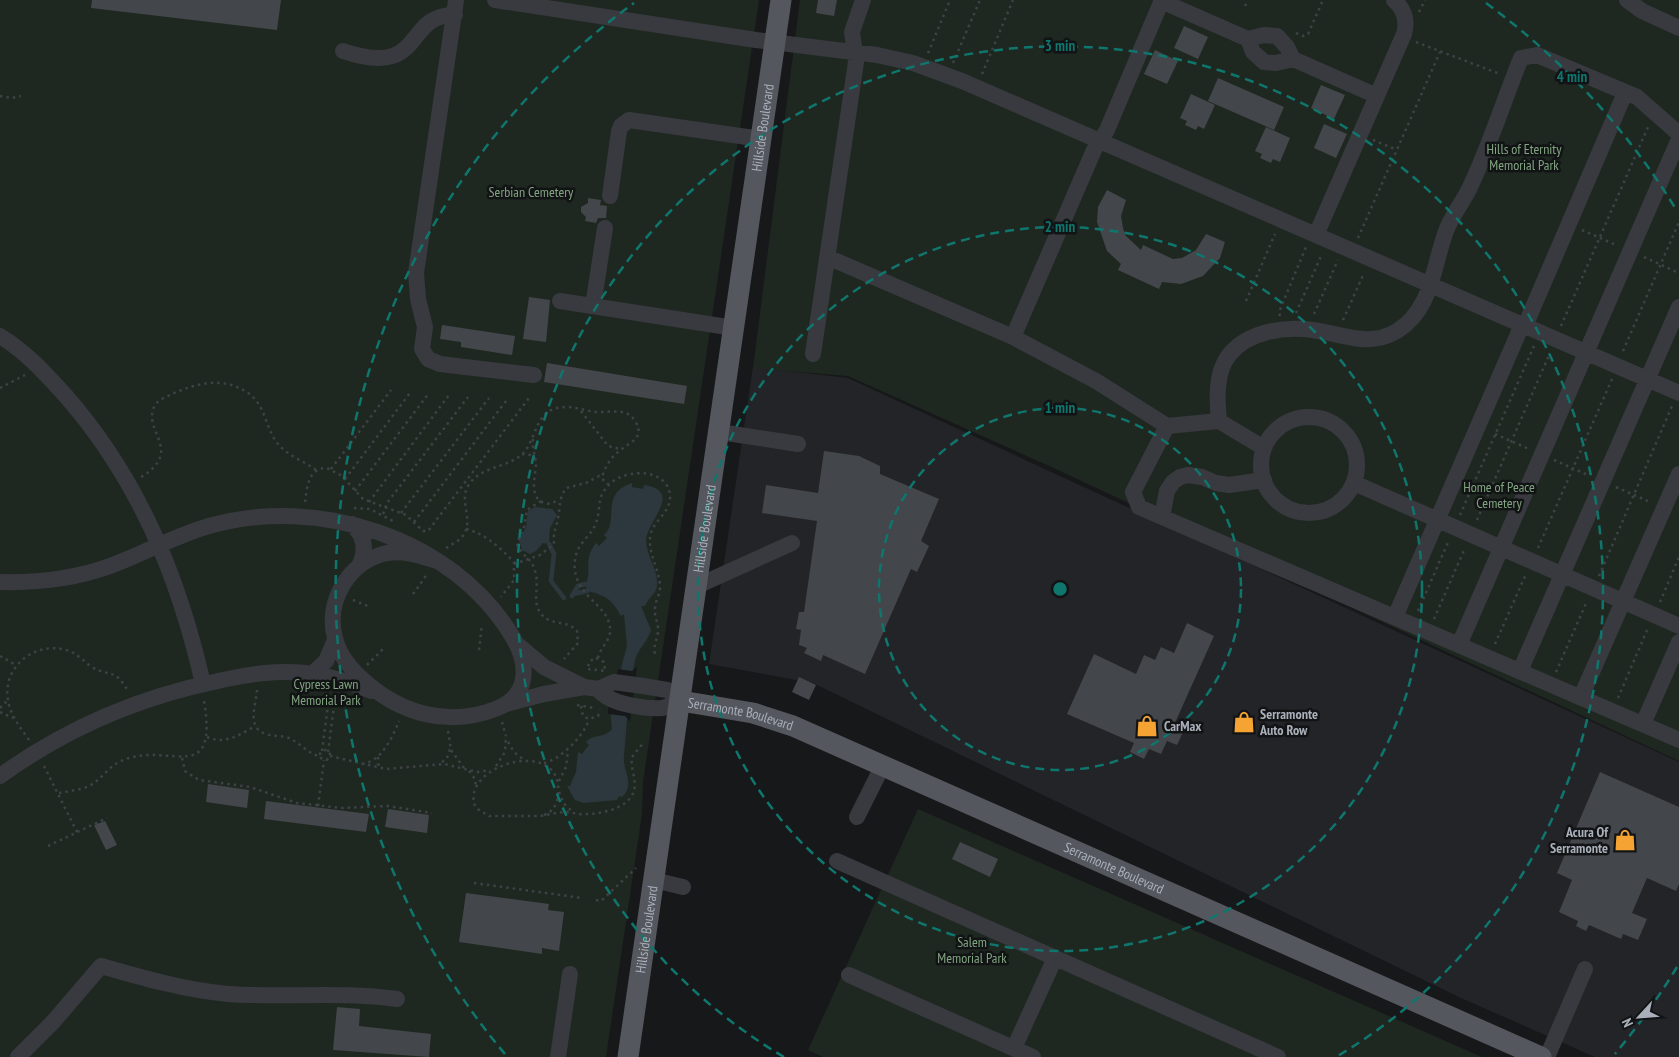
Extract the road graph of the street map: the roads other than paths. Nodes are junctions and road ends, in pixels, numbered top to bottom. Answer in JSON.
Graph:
{"nodes":[{"id":1,"x":495,"y":0,"type":"edge"},
{"id":2,"x":781,"y":0,"type":"edge"},
{"id":3,"x":863,"y":0,"type":"edge"},
{"id":4,"x":1394,"y":0,"type":"edge"},
{"id":5,"x":1627,"y":0,"type":"edge"},
{"id":6,"x":1162,"y":1,"type":"edge"},
{"id":7,"x":456,"y":7,"type":"edge"},
{"id":8,"x":585,"y":7,"type":"edge"},
{"id":9,"x":1679,"y":28,"type":"edge"},
{"id":10,"x":1248,"y":39,"type":"junction"},
{"id":11,"x":775,"y":42,"type":"junction"},
{"id":12,"x":344,"y":51,"type":"dead end"},
{"id":13,"x":854,"y":51,"type":"junction"},
{"id":14,"x":1293,"y":59,"type":"junction"},
{"id":15,"x":1625,"y":92,"type":"junction"},
{"id":16,"x":1377,"y":96,"type":"junction"},
{"id":17,"x":1679,"y":134,"type":"edge"},
{"id":18,"x":761,"y":139,"type":"junction"},
{"id":19,"x":1679,"y":139,"type":"edge"},
{"id":20,"x":1100,"y":141,"type":"junction"},
{"id":21,"x":610,"y":196,"type":"dead end"},
{"id":22,"x":605,"y":228,"type":"dead end"},
{"id":23,"x":1312,"y":239,"type":"junction"},
{"id":24,"x":827,"y":257,"type":"junction"},
{"id":25,"x":1430,"y":284,"type":"junction"},
{"id":26,"x":560,"y":301,"type":"dead end"},
{"id":27,"x":593,"y":306,"type":"junction"},
{"id":28,"x":1679,"y":307,"type":"edge"},
{"id":29,"x":1523,"y":325,"type":"junction"},
{"id":30,"x":734,"y":328,"type":"junction"},
{"id":31,"x":0,"y":336,"type":"edge"},
{"id":32,"x":1013,"y":337,"type":"junction"},
{"id":33,"x":1586,"y":352,"type":"junction"},
{"id":34,"x":813,"y":354,"type":"dead end"},
{"id":35,"x":534,"y":375,"type":"dead end"},
{"id":36,"x":1647,"y":380,"type":"junction"},
{"id":37,"x":1676,"y":399,"type":"edge"},
{"id":38,"x":1219,"y":421,"type":"junction"},
{"id":39,"x":1167,"y":426,"type":"junction"},
{"id":40,"x":720,"y":432,"type":"junction"},
{"id":41,"x":798,"y":444,"type":"dead end"},
{"id":42,"x":1264,"y":448,"type":"junction"},
{"id":43,"x":1679,"y":474,"type":"edge"},
{"id":44,"x":1264,"y":480,"type":"junction"},
{"id":45,"x":1354,"y":484,"type":"junction"},
{"id":46,"x":1162,"y":516,"type":"junction"},
{"id":47,"x":1437,"y":520,"type":"junction"},
{"id":48,"x":352,"y":524,"type":"junction"},
{"id":49,"x":792,"y":543,"type":"dead end"},
{"id":50,"x":160,"y":544,"type":"junction"},
{"id":51,"x":1501,"y":549,"type":"junction"},
{"id":52,"x":437,"y":561,"type":"junction"},
{"id":53,"x":359,"y":566,"type":"junction"},
{"id":54,"x":1562,"y":575,"type":"junction"},
{"id":55,"x":0,"y":582,"type":"edge"},
{"id":56,"x":697,"y":586,"type":"junction"},
{"id":57,"x":1623,"y":602,"type":"junction"},
{"id":58,"x":1395,"y":617,"type":"junction"},
{"id":59,"x":1679,"y":626,"type":"edge"},
{"id":60,"x":335,"y":640,"type":"junction"},
{"id":61,"x":1679,"y":642,"type":"edge"},
{"id":62,"x":518,"y":644,"type":"junction"},
{"id":63,"x":1459,"y":645,"type":"junction"},
{"id":64,"x":1520,"y":671,"type":"junction"},
{"id":65,"x":312,"y":674,"type":"junction"},
{"id":66,"x":202,"y":684,"type":"junction"},
{"id":67,"x":600,"y":690,"type":"junction"},
{"id":68,"x":1581,"y":697,"type":"junction"},
{"id":69,"x":681,"y":701,"type":"junction"},
{"id":70,"x":398,"y":705,"type":"junction"},
{"id":71,"x":501,"y":706,"type":"junction"},
{"id":72,"x":1643,"y":724,"type":"junction"},
{"id":73,"x":1679,"y":740,"type":"edge"},
{"id":74,"x":883,"y":765,"type":"junction"},
{"id":75,"x":0,"y":776,"type":"edge"},
{"id":76,"x":857,"y":817,"type":"dead end"},
{"id":77,"x":837,"y":861,"type":"dead end"},
{"id":78,"x":654,"y":880,"type":"junction"},
{"id":79,"x":683,"y":887,"type":"dead end"},
{"id":80,"x":1055,"y":958,"type":"junction"},
{"id":81,"x":1585,"y":969,"type":"dead end"},
{"id":82,"x":570,"y":974,"type":"dead end"},
{"id":83,"x":849,"y":975,"type":"dead end"},
{"id":84,"x":396,"y":999,"type":"dead end"},
{"id":85,"x":1014,"y":1048,"type":"junction"},
{"id":86,"x":18,"y":1057,"type":"edge"},
{"id":87,"x":558,"y":1057,"type":"edge"},
{"id":88,"x":628,"y":1057,"type":"edge"},
{"id":89,"x":1033,"y":1057,"type":"edge"},
{"id":90,"x":1278,"y":1057,"type":"edge"},
{"id":91,"x":1541,"y":1057,"type":"edge"},
{"id":92,"x":1547,"y":1057,"type":"edge"}],
"edges":[{"from":1,"to":8,"type":"lane"},
{"from":2,"to":11,"type":"main road","name":"Hillside Boulevard"},
{"from":3,"to":13,"type":"lane"},
{"from":4,"to":16,"type":"lane"},
{"from":5,"to":9,"type":"lane"},
{"from":6,"to":10,"type":"lane"},
{"from":6,"to":20,"type":"lane"},
{"from":7,"to":12,"type":"lane"},
{"from":7,"to":35,"type":"lane"},
{"from":8,"to":11,"type":"lane"},
{"from":10,"to":14,"type":"lane"},
{"from":10,"to":14,"type":"lane"},
{"from":11,"to":13,"type":"lane"},
{"from":11,"to":18,"type":"main road","name":"Hillside Boulevard"},
{"from":13,"to":20,"type":"lane"},
{"from":13,"to":24,"type":"lane"},
{"from":14,"to":16,"type":"lane"},
{"from":15,"to":17,"type":"lane"},
{"from":15,"to":25,"type":"lane"},
{"from":15,"to":29,"type":"lane"},
{"from":16,"to":23,"type":"lane"},
{"from":18,"to":21,"type":"lane"},
{"from":18,"to":30,"type":"main road","name":"Hillside Boulevard"},
{"from":19,"to":33,"type":"lane"},
{"from":20,"to":23,"type":"lane"},
{"from":20,"to":32,"type":"lane"},
{"from":22,"to":27,"type":"lane"},
{"from":23,"to":25,"type":"lane"},
{"from":24,"to":32,"type":"lane"},
{"from":24,"to":34,"type":"lane"},
{"from":25,"to":29,"type":"lane"},
{"from":25,"to":38,"type":"lane"},
{"from":26,"to":27,"type":"lane"},
{"from":27,"to":30,"type":"lane"},
{"from":28,"to":36,"type":"lane"},
{"from":29,"to":33,"type":"lane"},
{"from":29,"to":47,"type":"lane"},
{"from":30,"to":40,"type":"main road","name":"Hillside Boulevard"},
{"from":31,"to":50,"type":"lane"},
{"from":32,"to":39,"type":"lane"},
{"from":33,"to":36,"type":"lane"},
{"from":33,"to":51,"type":"lane"},
{"from":36,"to":37,"type":"lane"},
{"from":36,"to":54,"type":"lane"},
{"from":38,"to":39,"type":"lane"},
{"from":38,"to":42,"type":"lane"},
{"from":39,"to":46,"type":"lane"},
{"from":40,"to":41,"type":"lane"},
{"from":40,"to":56,"type":"main road","name":"Hillside Boulevard"},
{"from":42,"to":44,"type":"lane"},
{"from":42,"to":45,"type":"lane"},
{"from":43,"to":57,"type":"lane"},
{"from":44,"to":45,"type":"lane"},
{"from":44,"to":46,"type":"lane"},
{"from":45,"to":47,"type":"lane"},
{"from":46,"to":58,"type":"lane"},
{"from":47,"to":51,"type":"lane"},
{"from":47,"to":58,"type":"lane"},
{"from":48,"to":50,"type":"lane"},
{"from":48,"to":52,"type":"lane"},
{"from":48,"to":53,"type":"lane"},
{"from":49,"to":56,"type":"lane"},
{"from":50,"to":55,"type":"lane"},
{"from":50,"to":66,"type":"lane"},
{"from":51,"to":54,"type":"lane"},
{"from":51,"to":63,"type":"lane"},
{"from":52,"to":53,"type":"lane"},
{"from":52,"to":62,"type":"lane"},
{"from":53,"to":60,"type":"lane"},
{"from":54,"to":57,"type":"lane"},
{"from":54,"to":64,"type":"lane"},
{"from":56,"to":69,"type":"main road","name":"Hillside Boulevard"},
{"from":57,"to":59,"type":"lane"},
{"from":57,"to":68,"type":"lane"},
{"from":58,"to":63,"type":"lane"},
{"from":60,"to":65,"type":"lane"},
{"from":60,"to":70,"type":"lane"},
{"from":61,"to":72,"type":"lane"},
{"from":62,"to":67,"type":"lane"},
{"from":62,"to":71,"type":"lane"},
{"from":63,"to":64,"type":"lane"},
{"from":64,"to":68,"type":"lane"},
{"from":65,"to":66,"type":"lane"},
{"from":65,"to":70,"type":"lane"},
{"from":66,"to":75,"type":"lane"},
{"from":67,"to":69,"type":"lane"},
{"from":67,"to":69,"type":"lane"},
{"from":67,"to":71,"type":"lane"},
{"from":68,"to":72,"type":"lane"},
{"from":69,"to":74,"type":"main road","name":"Serramonte Boulevard"},
{"from":69,"to":78,"type":"main road","name":"Hillside Boulevard"},
{"from":70,"to":71,"type":"lane"},
{"from":72,"to":73,"type":"lane"},
{"from":74,"to":76,"type":"lane"},
{"from":74,"to":91,"type":"main road","name":"Serramonte Boulevard"},
{"from":77,"to":80,"type":"lane"},
{"from":78,"to":79,"type":"lane"},
{"from":78,"to":88,"type":"main road","name":"Hillside Boulevard"},
{"from":80,"to":85,"type":"lane"},
{"from":80,"to":90,"type":"lane"},
{"from":81,"to":92,"type":"lane"},
{"from":82,"to":87,"type":"lane"},
{"from":83,"to":85,"type":"lane"},
{"from":84,"to":86,"type":"lane"},
{"from":85,"to":89,"type":"lane"}]}
